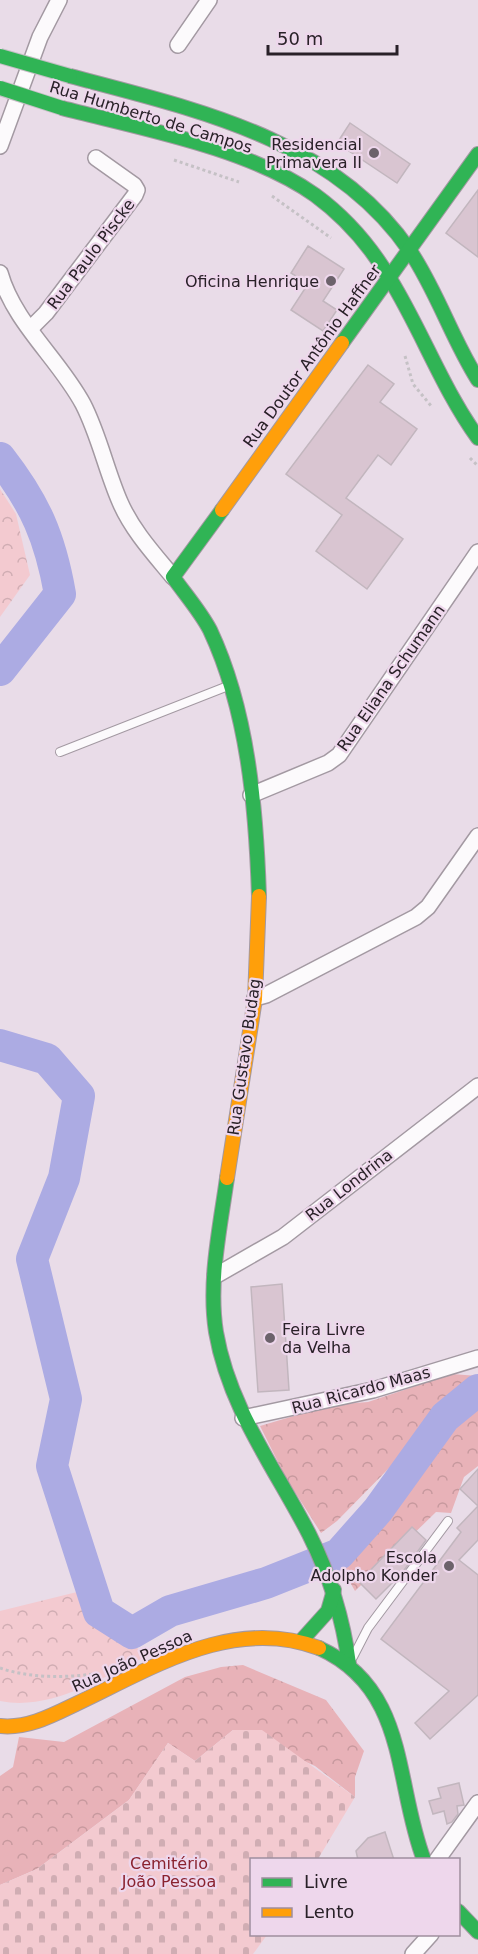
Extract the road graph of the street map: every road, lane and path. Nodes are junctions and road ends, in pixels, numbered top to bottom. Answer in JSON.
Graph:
{"nodes":[{"id":1,"x":59,"y":0,"type":"edge"},
{"id":2,"x":207,"y":0,"type":"edge"},
{"id":3,"x":178,"y":45,"type":"dead end"},
{"id":4,"x":0,"y":56,"type":"edge"},
{"id":5,"x":0,"y":88,"type":"edge"},
{"id":6,"x":0,"y":146,"type":"edge"},
{"id":7,"x":478,"y":154,"type":"edge"},
{"id":8,"x":164,"y":157,"type":"dead end"},
{"id":9,"x":96,"y":158,"type":"dead end"},
{"id":10,"x":240,"y":182,"type":"dead end"},
{"id":11,"x":263,"y":190,"type":"dead end"},
{"id":12,"x":337,"y":243,"type":"dead end"},
{"id":13,"x":410,"y":250,"type":"junction"},
{"id":14,"x":0,"y":273,"type":"edge"},
{"id":15,"x":389,"y":278,"type":"junction"},
{"id":16,"x":31,"y":328,"type":"junction"},
{"id":17,"x":404,"y":351,"type":"dead end"},
{"id":18,"x":478,"y":380,"type":"edge"},
{"id":19,"x":435,"y":411,"type":"dead end"},
{"id":20,"x":478,"y":438,"type":"edge"},
{"id":21,"x":467,"y":453,"type":"dead end"},
{"id":22,"x":478,"y":466,"type":"edge"},
{"id":23,"x":478,"y":552,"type":"edge"},
{"id":24,"x":173,"y":577,"type":"junction"},
{"id":25,"x":230,"y":685,"type":"junction"},
{"id":26,"x":60,"y":752,"type":"dead end"},
{"id":27,"x":251,"y":795,"type":"junction"},
{"id":28,"x":478,"y":836,"type":"edge"},
{"id":29,"x":255,"y":998,"type":"junction"},
{"id":30,"x":478,"y":1086,"type":"edge"},
{"id":31,"x":215,"y":1276,"type":"junction"},
{"id":32,"x":478,"y":1358,"type":"edge"},
{"id":33,"x":243,"y":1418,"type":"junction"},
{"id":34,"x":448,"y":1521,"type":"dead end"},
{"id":35,"x":335,"y":1610,"type":"junction"},
{"id":36,"x":334,"y":1635,"type":"junction"},
{"id":37,"x":305,"y":1643,"type":"junction"},
{"id":38,"x":343,"y":1660,"type":"junction"},
{"id":39,"x":0,"y":1668,"type":"edge"},
{"id":40,"x":100,"y":1673,"type":"dead end"},
{"id":41,"x":0,"y":1726,"type":"edge"},
{"id":42,"x":478,"y":1803,"type":"edge"},
{"id":43,"x":423,"y":1858,"type":"edge"},
{"id":44,"x":437,"y":1858,"type":"edge"},
{"id":45,"x":460,"y":1912,"type":"edge"},
{"id":46,"x":478,"y":1932,"type":"edge"},
{"id":47,"x":429,"y":1936,"type":"edge"},
{"id":48,"x":413,"y":1954,"type":"edge"}],
"edges":[{"from":1,"to":6,"type":"street"},
{"from":2,"to":3,"type":"street"},
{"from":4,"to":13,"type":"main road","name":"Rua Humberto de Campos","bridge":true},
{"from":5,"to":15,"type":"main road","name":"Rua Humberto de Campos","bridge":true},
{"from":7,"to":13,"type":"main road","name":"Rua Doutor Antônio Haffner"},
{"from":8,"to":10,"type":"path"},
{"from":9,"to":16,"type":"street","name":"Rua Paulo Piscke"},
{"from":11,"to":12,"type":"path"},
{"from":13,"to":15,"type":"main road","name":"Rua Doutor Antônio Haffner"},
{"from":13,"to":18,"type":"main road","name":"Rua Humberto de Campos"},
{"from":14,"to":16,"type":"street","name":"Rua Gustavo Budag"},
{"from":15,"to":20,"type":"main road","name":"Rua Humberto de Campos"},
{"from":15,"to":24,"type":"main road","name":"Rua Doutor Antônio Haffner"},
{"from":16,"to":24,"type":"street","name":"Rua Gustavo Budag"},
{"from":17,"to":19,"type":"path"},
{"from":21,"to":22,"type":"path"},
{"from":23,"to":27,"type":"street","name":"Rua Eliana Schumann"},
{"from":24,"to":25,"type":"main road","name":"Rua Gustavo Budag"},
{"from":25,"to":26,"type":"lane"},
{"from":25,"to":27,"type":"main road","name":"Rua Gustavo Budag"},
{"from":27,"to":29,"type":"main road","name":"Rua Gustavo Budag"},
{"from":28,"to":29,"type":"street"},
{"from":29,"to":31,"type":"main road","name":"Rua Gustavo Budag"},
{"from":30,"to":31,"type":"street","name":"Rua Londrina"},
{"from":31,"to":33,"type":"main road","name":"Rua Gustavo Budag"},
{"from":32,"to":33,"type":"street","name":"Rua Ricardo Maas"},
{"from":33,"to":35,"type":"main road","name":"Rua Gustavo Budag"},
{"from":34,"to":38,"type":"lane"},
{"from":35,"to":36,"type":"main road"},
{"from":35,"to":37,"type":"main road"},
{"from":35,"to":38,"type":"main road","name":"Rua Gustavo Budag"},
{"from":36,"to":37,"type":"main road"},
{"from":36,"to":38,"type":"main road"},
{"from":37,"to":38,"type":"main road","name":"Rua João Pessoa"},
{"from":37,"to":41,"type":"main road","name":"Rua João Pessoa"},
{"from":38,"to":43,"type":"main road","name":"Rua João Pessoa"},
{"from":39,"to":40,"type":"path"},
{"from":42,"to":44,"type":"street"},
{"from":45,"to":46,"type":"main road"},
{"from":47,"to":48,"type":"street"}]}
